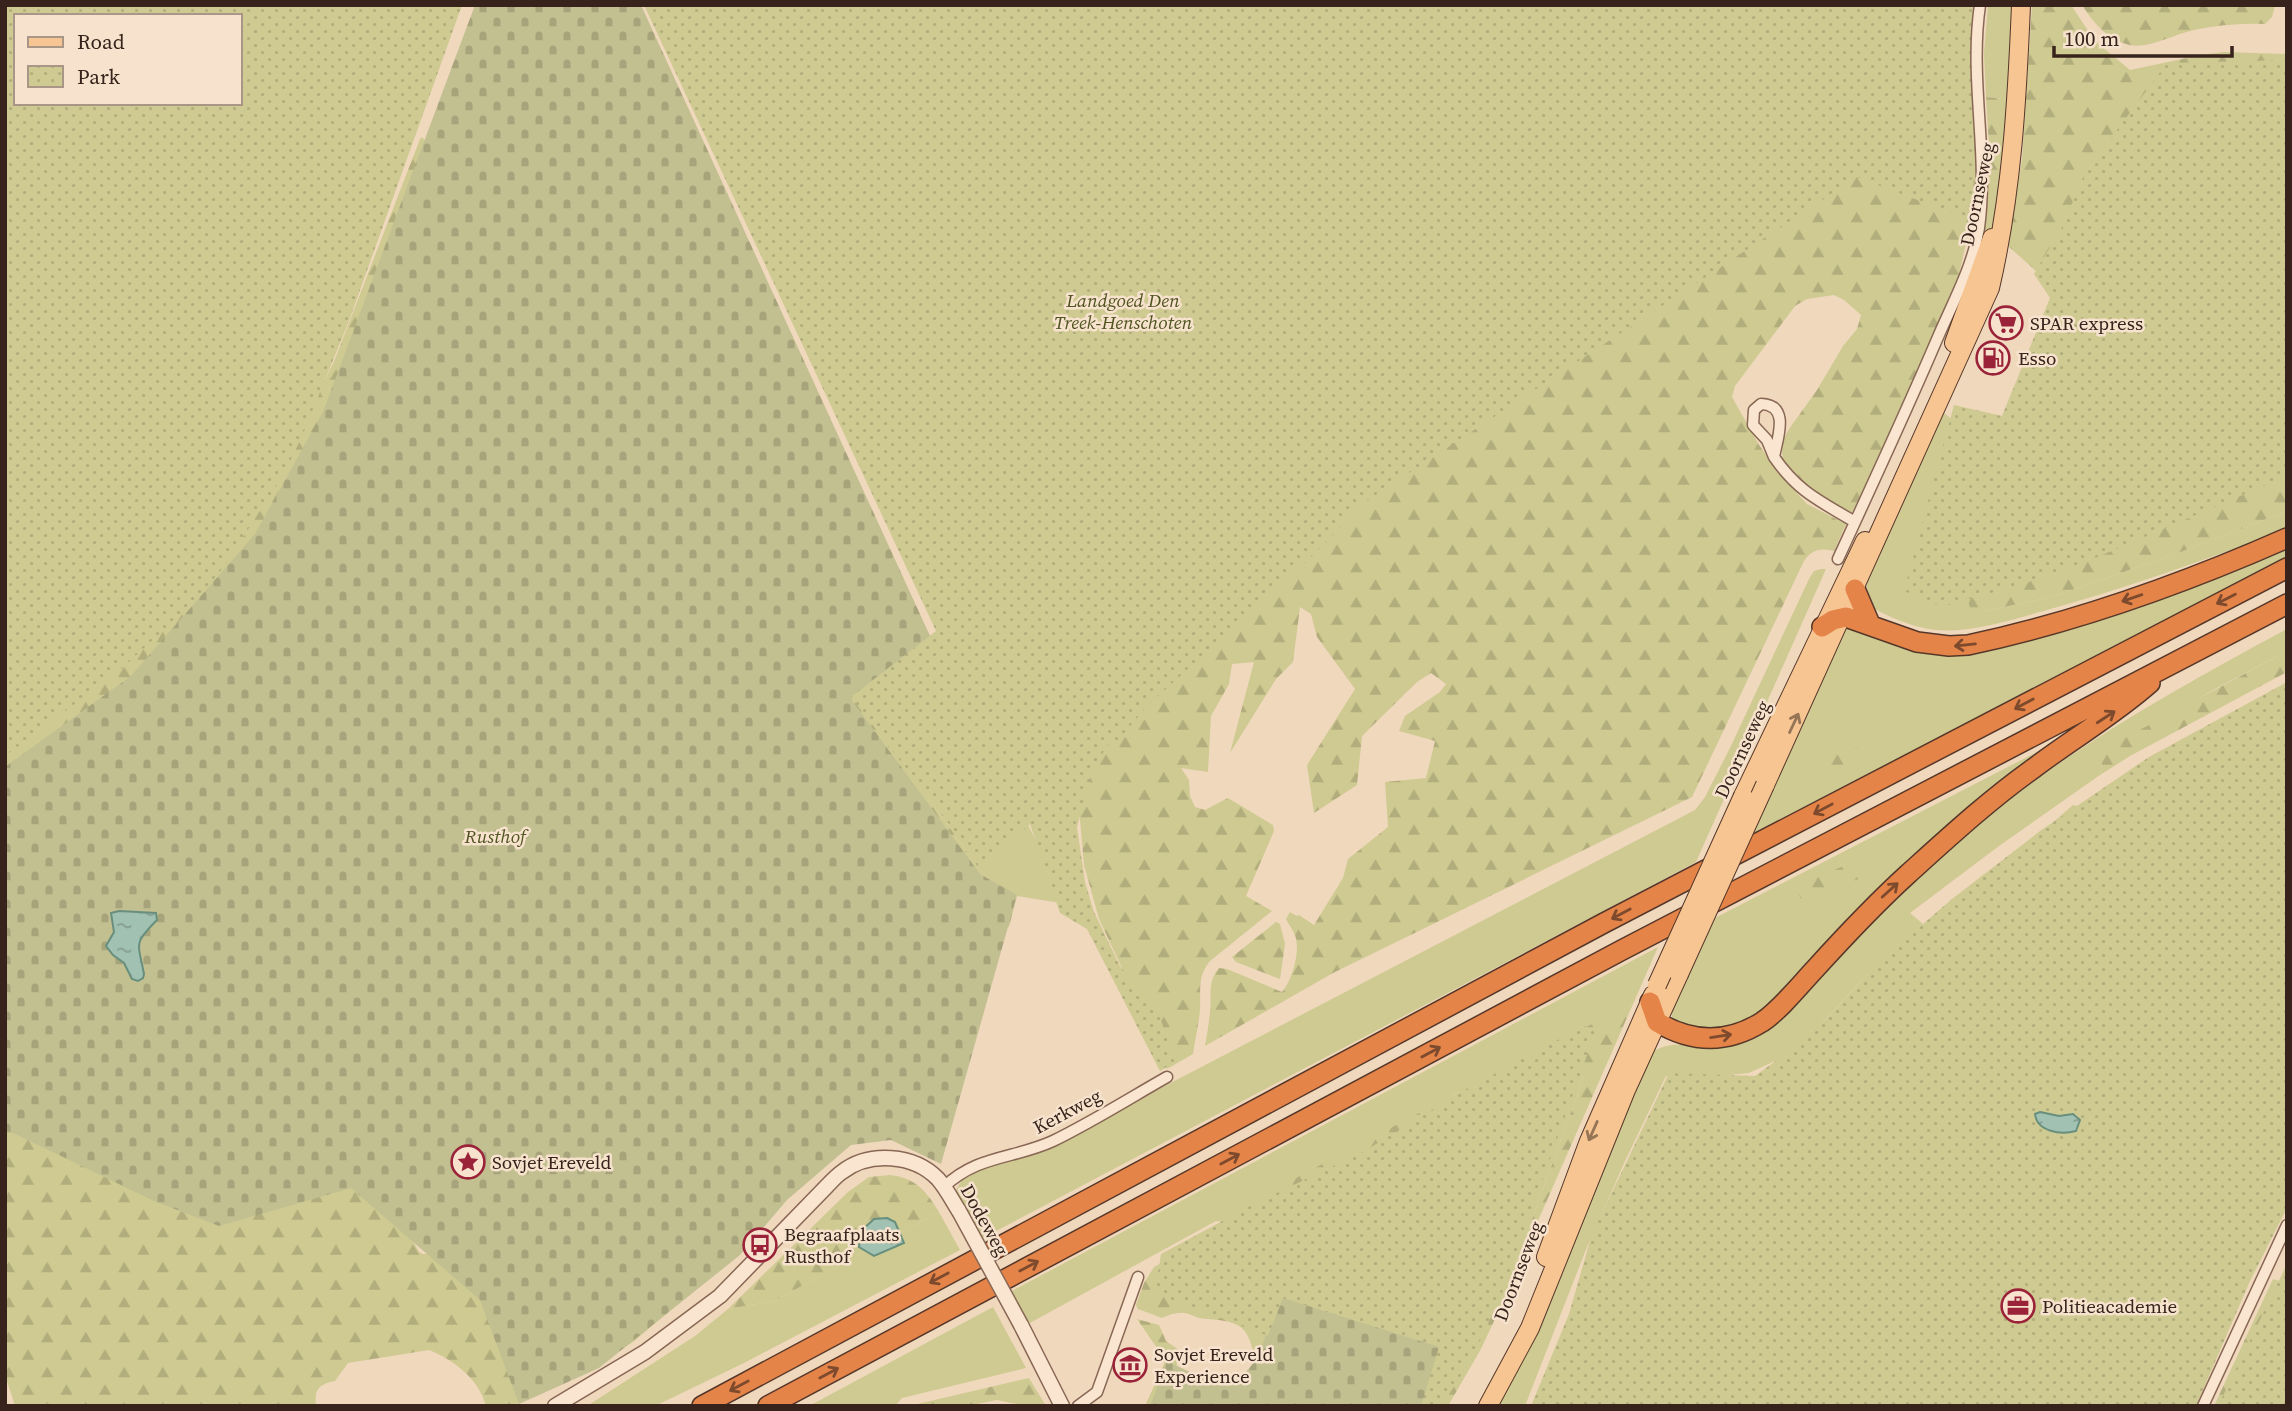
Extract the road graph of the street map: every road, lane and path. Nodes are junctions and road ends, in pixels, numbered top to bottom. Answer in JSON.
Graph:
{"nodes":[{"id":1,"x":1980,"y":5,"type":"edge"},
{"id":2,"x":2021,"y":5,"type":"edge"},
{"id":3,"x":2017,"y":100,"type":"junction"},
{"id":4,"x":1774,"y":457,"type":"dead end"},
{"id":5,"x":1855,"y":522,"type":"junction"},
{"id":6,"x":2287,"y":538,"type":"edge"},
{"id":7,"x":1838,"y":559,"type":"dead end"},
{"id":8,"x":2287,"y":568,"type":"edge"},
{"id":9,"x":1855,"y":589,"type":"junction"},
{"id":10,"x":2287,"y":604,"type":"edge"},
{"id":11,"x":1843,"y":617,"type":"junction"},
{"id":12,"x":1871,"y":624,"type":"junction"},
{"id":13,"x":1822,"y":627,"type":"junction"},
{"id":14,"x":2174,"y":662,"type":"junction"},
{"id":15,"x":1654,"y":994,"type":"junction"},
{"id":16,"x":1657,"y":1022,"type":"junction"},
{"id":17,"x":1167,"y":1077,"type":"dead end"},
{"id":18,"x":944,"y":1187,"type":"junction"},
{"id":19,"x":2287,"y":1226,"type":"edge"},
{"id":20,"x":1139,"y":1276,"type":"dead end"},
{"id":21,"x":555,"y":1406,"type":"edge"},
{"id":22,"x":702,"y":1406,"type":"edge"},
{"id":23,"x":768,"y":1406,"type":"edge"},
{"id":24,"x":1062,"y":1406,"type":"edge"},
{"id":25,"x":1078,"y":1406,"type":"edge"},
{"id":26,"x":1475,"y":1406,"type":"edge"},
{"id":27,"x":1489,"y":1406,"type":"edge"},
{"id":28,"x":2203,"y":1406,"type":"edge"}],
"edges":[{"from":1,"to":5,"type":"street","name":"Doornseweg"},
{"from":2,"to":3,"type":"main road","name":"Doornseweg"},
{"from":3,"to":9,"type":"main road","name":"Doornseweg"},
{"from":3,"to":13,"type":"main road","name":"Doornseweg"},
{"from":4,"to":5,"type":"street"},
{"from":5,"to":7,"type":"street","name":"Doornseweg"},
{"from":6,"to":12,"type":"highway","one_way":true},
{"from":8,"to":22,"type":"highway","one_way":true},
{"from":9,"to":11,"type":"main road","name":"Doornseweg"},
{"from":9,"to":12,"type":"highway"},
{"from":10,"to":14,"type":"highway"},
{"from":11,"to":12,"type":"highway"},
{"from":11,"to":13,"type":"highway"},
{"from":16,"to":11,"type":"main road","name":"Doornseweg","one_way":true,"bridge":true},
{"from":13,"to":15,"type":"main road","name":"Doornseweg","bridge":true},
{"from":16,"to":14,"type":"highway","one_way":true},
{"from":23,"to":14,"type":"highway","one_way":true},
{"from":15,"to":16,"type":"highway"},
{"from":15,"to":26,"type":"main road","name":"Doornseweg","one_way":true},
{"from":16,"to":27,"type":"main road","name":"Doornseweg"},
{"from":17,"to":18,"type":"street","name":"Kerkweg"},
{"from":18,"to":21,"type":"street","name":"Dodeweg"},
{"from":18,"to":24,"type":"street","name":"Dodeweg","bridge":true},
{"from":19,"to":28,"type":"street"},
{"from":20,"to":25,"type":"street"}]}
